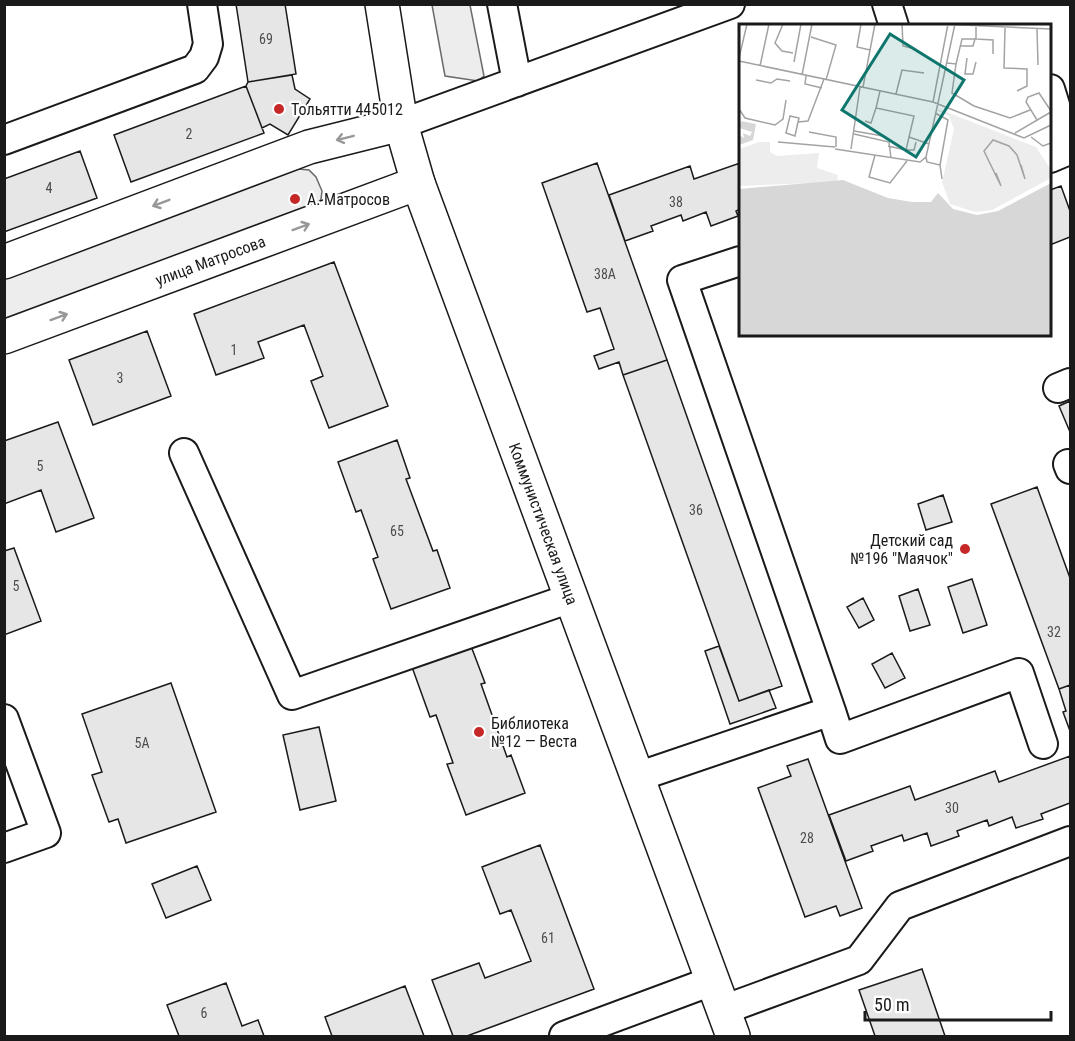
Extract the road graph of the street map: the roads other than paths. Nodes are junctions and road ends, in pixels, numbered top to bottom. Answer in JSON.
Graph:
{"nodes":[{"id":1,"x":202,"y":4,"type":"edge"},
{"id":2,"x":382,"y":4,"type":"edge"},
{"id":3,"x":502,"y":4,"type":"edge"},
{"id":4,"x":730,"y":4,"type":"edge"},
{"id":5,"x":887,"y":4,"type":"edge"},
{"id":6,"x":893,"y":24,"type":"edge"},
{"id":7,"x":517,"y":82,"type":"junction"},
{"id":8,"x":1051,"y":94,"type":"edge"},
{"id":9,"x":402,"y":124,"type":"junction"},
{"id":10,"x":4,"y":140,"type":"edge"},
{"id":11,"x":1063,"y":154,"type":"edge"},
{"id":12,"x":418,"y":183,"type":"junction"},
{"id":13,"x":4,"y":262,"type":"edge"},
{"id":14,"x":739,"y":262,"type":"edge"},
{"id":15,"x":4,"y":337,"type":"edge"},
{"id":16,"x":184,"y":453,"type":"dead end"},
{"id":17,"x":571,"y":598,"type":"junction"},
{"id":18,"x":831,"y":711,"type":"junction"},
{"id":19,"x":4,"y":719,"type":"edge"},
{"id":20,"x":1043,"y":744,"type":"dead end"},
{"id":21,"x":637,"y":777,"type":"junction"},
{"id":22,"x":1071,"y":841,"type":"edge"},
{"id":23,"x":4,"y":848,"type":"edge"},
{"id":24,"x":722,"y":1009,"type":"edge"},
{"id":25,"x":564,"y":1036,"type":"edge"}],
"edges":[{"from":1,"to":10,"type":"street"},
{"from":2,"to":9,"type":"main road","name":"Коммунистическая улица"},
{"from":3,"to":7,"type":"street"},
{"from":4,"to":7,"type":"street"},
{"from":5,"to":6,"type":"street"},
{"from":7,"to":9,"type":"street"},
{"from":8,"to":11,"type":"street"},
{"from":9,"to":12,"type":"main road","name":"Коммунистическая улица"},
{"from":9,"to":13,"type":"main road","one_way":true},
{"from":15,"to":12,"type":"main road","name":"улица Матросова","one_way":true},
{"from":12,"to":17,"type":"main road","name":"Коммунистическая улица"},
{"from":14,"to":18,"type":"street"},
{"from":16,"to":17,"type":"street"},
{"from":17,"to":21,"type":"main road","name":"Коммунистическая улица"},
{"from":18,"to":20,"type":"street"},
{"from":18,"to":21,"type":"street"},
{"from":19,"to":23,"type":"street"},
{"from":21,"to":24,"type":"main road","name":"Коммунистическая улица"},
{"from":22,"to":24,"type":"street"},
{"from":24,"to":25,"type":"street"}]}
